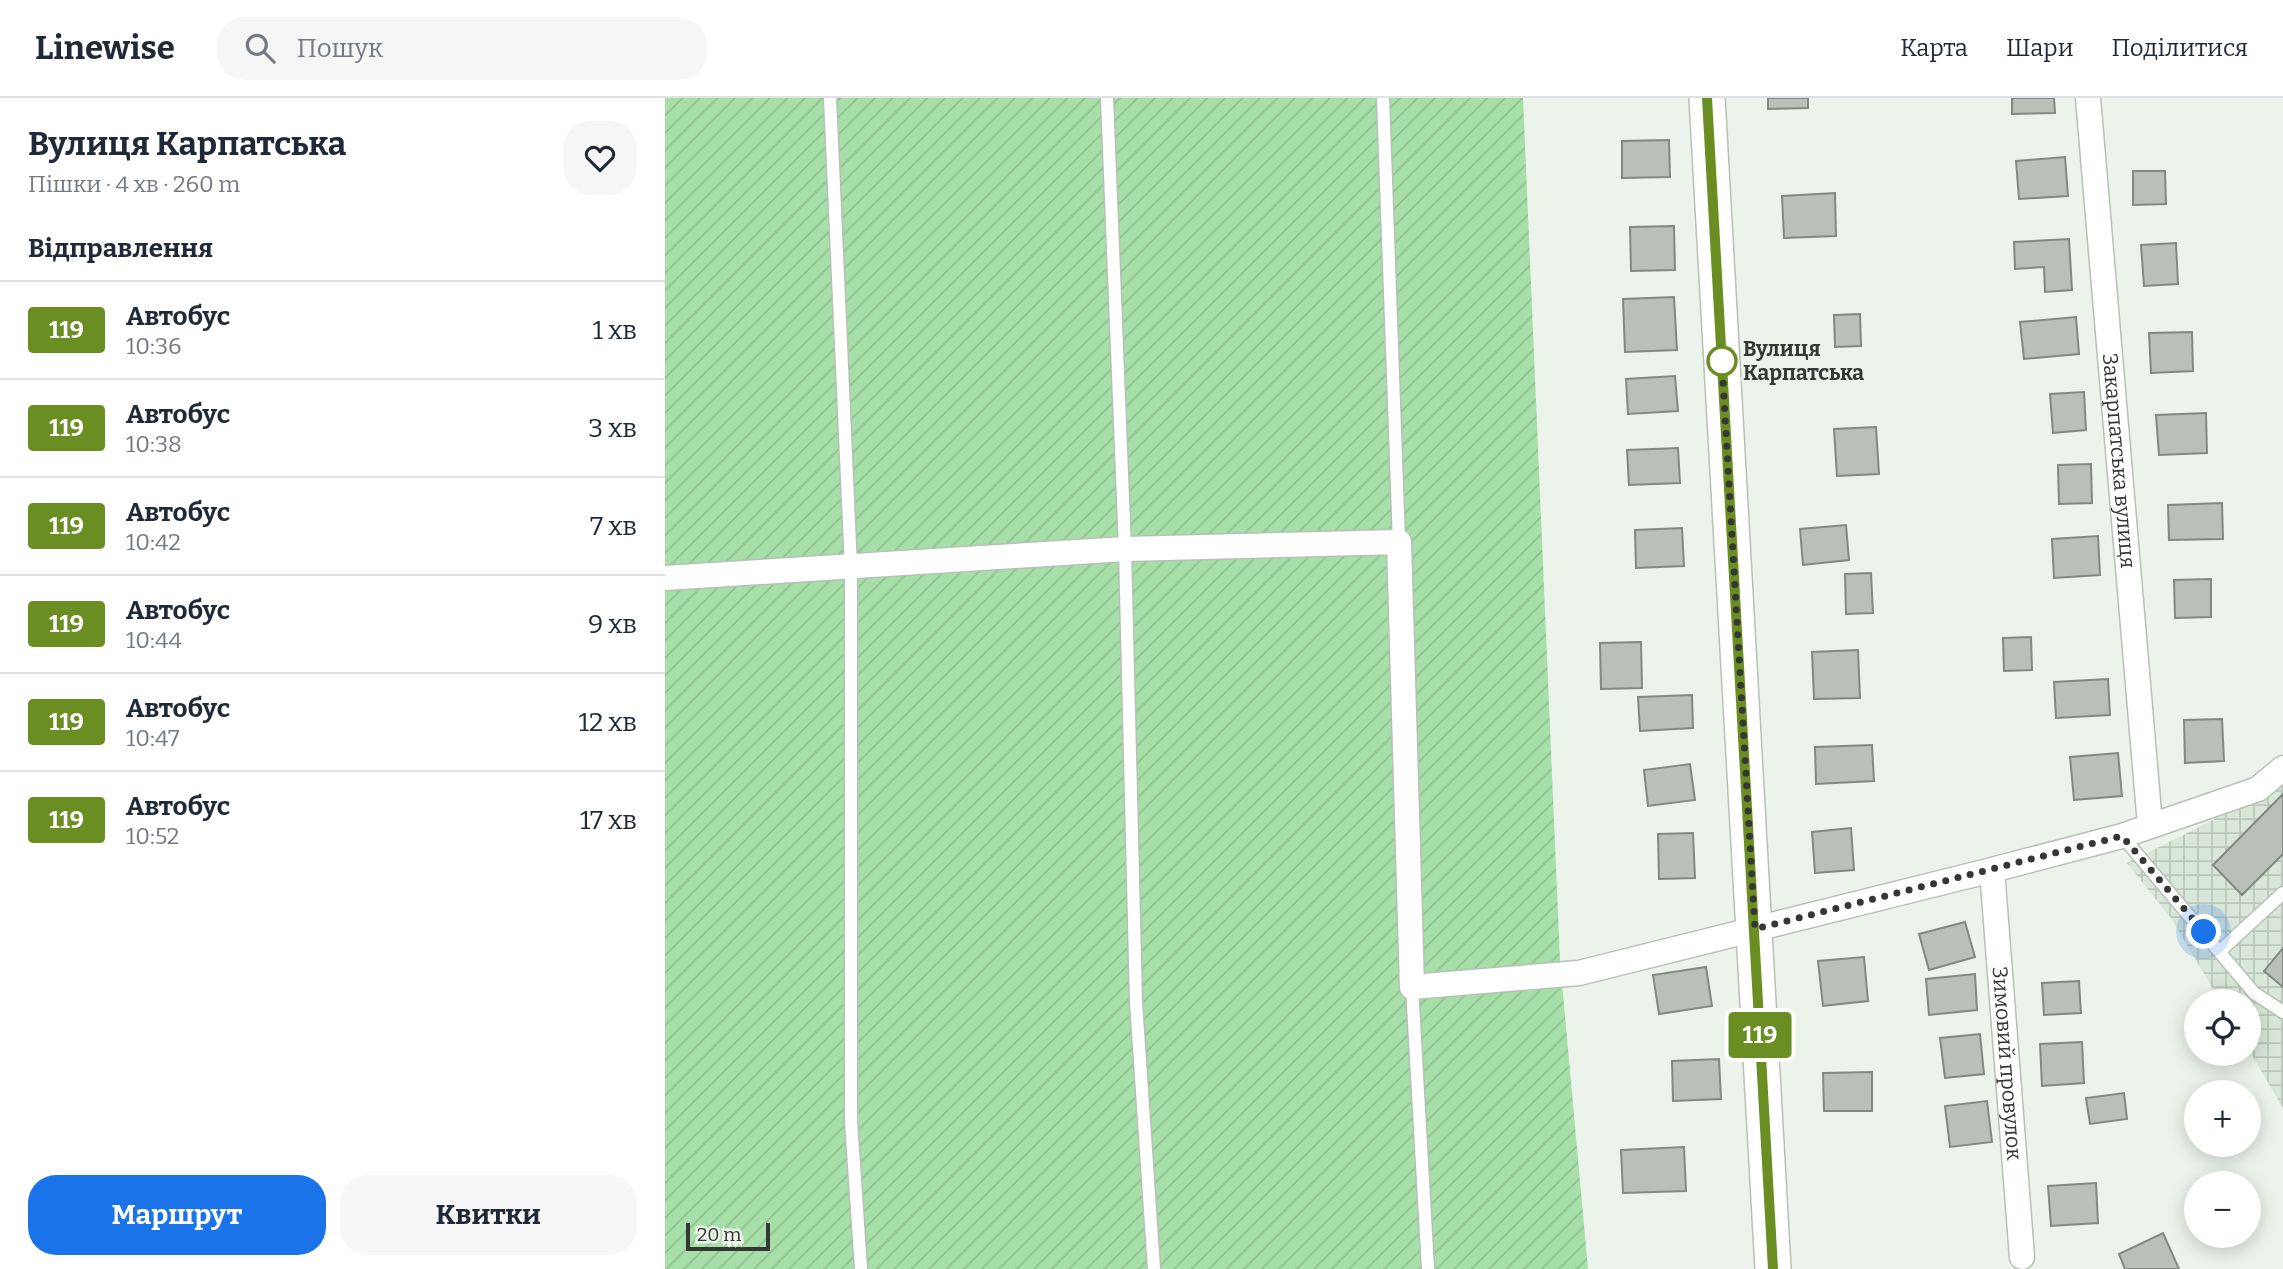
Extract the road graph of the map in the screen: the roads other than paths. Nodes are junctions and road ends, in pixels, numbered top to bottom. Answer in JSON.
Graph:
{"nodes":[{"id":1,"x":829,"y":98,"type":"edge"},
{"id":2,"x":1107,"y":98,"type":"edge"},
{"id":3,"x":1383,"y":98,"type":"edge"},
{"id":4,"x":1707,"y":98,"type":"edge"},
{"id":5,"x":2088,"y":98,"type":"edge"},
{"id":6,"x":1399,"y":542,"type":"junction"},
{"id":7,"x":1125,"y":549,"type":"junction"},
{"id":8,"x":852,"y":568,"type":"junction"},
{"id":9,"x":665,"y":578,"type":"edge"},
{"id":10,"x":2283,"y":768,"type":"edge"},
{"id":11,"x":2150,"y":825,"type":"junction"},
{"id":12,"x":2122,"y":836,"type":"junction"},
{"id":13,"x":1992,"y":870,"type":"junction"},
{"id":14,"x":2283,"y":893,"type":"edge"},
{"id":15,"x":1755,"y":929,"type":"junction"},
{"id":16,"x":2220,"y":951,"type":"junction"},
{"id":17,"x":1412,"y":987,"type":"junction"},
{"id":18,"x":2283,"y":1012,"type":"edge"},
{"id":19,"x":2022,"y":1257,"type":"dead end"},
{"id":20,"x":861,"y":1269,"type":"edge"},
{"id":21,"x":1154,"y":1269,"type":"edge"},
{"id":22,"x":1428,"y":1269,"type":"edge"},
{"id":23,"x":1773,"y":1269,"type":"edge"}],
"edges":[{"from":1,"to":8,"type":"lane"},
{"from":2,"to":7,"type":"lane"},
{"from":3,"to":6,"type":"lane"},
{"from":4,"to":15,"type":"street"},
{"from":5,"to":11,"type":"street","name":"Закарпатська вулиця"},
{"from":6,"to":7,"type":"street"},
{"from":6,"to":17,"type":"street"},
{"from":7,"to":8,"type":"street"},
{"from":7,"to":21,"type":"lane"},
{"from":8,"to":9,"type":"street"},
{"from":8,"to":20,"type":"lane"},
{"from":10,"to":11,"type":"street"},
{"from":11,"to":12,"type":"street"},
{"from":12,"to":13,"type":"street"},
{"from":12,"to":16,"type":"lane"},
{"from":13,"to":15,"type":"street"},
{"from":13,"to":19,"type":"street","name":"Зимовий провулок"},
{"from":14,"to":16,"type":"lane"},
{"from":15,"to":17,"type":"street"},
{"from":15,"to":23,"type":"street"},
{"from":16,"to":18,"type":"lane"},
{"from":17,"to":22,"type":"lane"}]}
